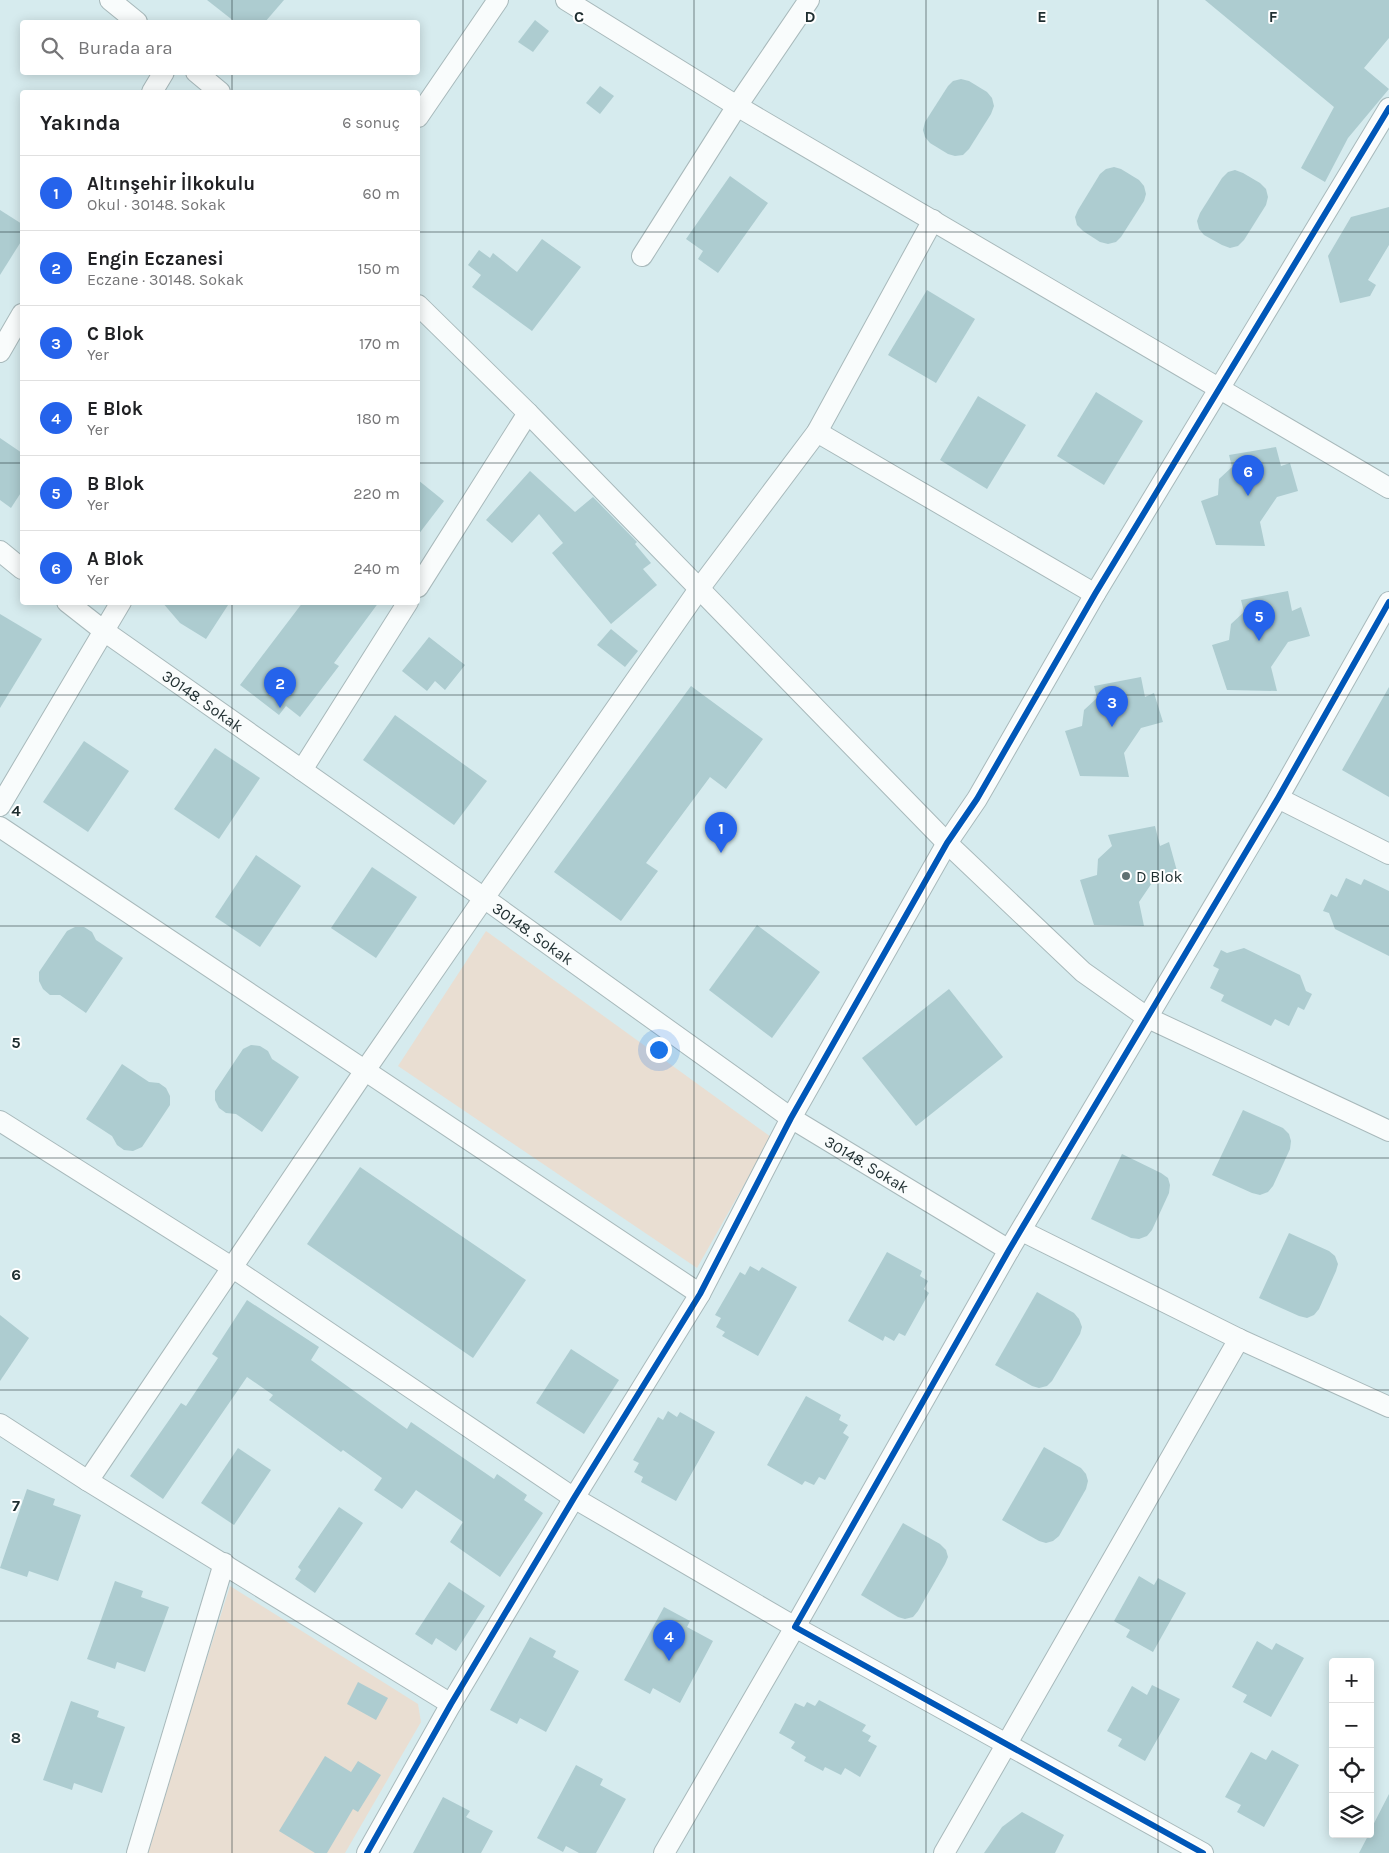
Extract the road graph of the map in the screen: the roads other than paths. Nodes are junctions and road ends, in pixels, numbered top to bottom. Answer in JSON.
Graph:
{"nodes":[{"id":1,"x":110,"y":0,"type":"edge"},
{"id":2,"x":498,"y":0,"type":"edge"},
{"id":3,"x":566,"y":0,"type":"edge"},
{"id":4,"x":809,"y":0,"type":"edge"},
{"id":5,"x":135,"y":20,"type":"edge"},
{"id":6,"x":162,"y":75,"type":"edge"},
{"id":7,"x":200,"y":75,"type":"edge"},
{"id":8,"x":153,"y":90,"type":"edge"},
{"id":9,"x":218,"y":90,"type":"edge"},
{"id":10,"x":737,"y":106,"type":"junction"},
{"id":11,"x":1389,"y":108,"type":"edge"},
{"id":12,"x":420,"y":114,"type":"edge"},
{"id":13,"x":933,"y":220,"type":"junction"},
{"id":14,"x":642,"y":256,"type":"dead end"},
{"id":15,"x":420,"y":307,"type":"edge"},
{"id":16,"x":20,"y":317,"type":"edge"},
{"id":17,"x":0,"y":352,"type":"edge"},
{"id":18,"x":1221,"y":388,"type":"junction"},
{"id":19,"x":528,"y":413,"type":"junction"},
{"id":20,"x":818,"y":432,"type":"junction"},
{"id":21,"x":1389,"y":488,"type":"edge"},
{"id":22,"x":0,"y":551,"type":"edge"},
{"id":23,"x":20,"y":567,"type":"edge"},
{"id":24,"x":420,"y":584,"type":"edge"},
{"id":25,"x":699,"y":589,"type":"junction"},
{"id":26,"x":1095,"y":594,"type":"junction"},
{"id":27,"x":1389,"y":602,"type":"edge"},
{"id":28,"x":71,"y":605,"type":"edge"},
{"id":29,"x":119,"y":605,"type":"edge"},
{"id":30,"x":406,"y":605,"type":"edge"},
{"id":31,"x":104,"y":631,"type":"junction"},
{"id":32,"x":302,"y":770,"type":"junction"},
{"id":33,"x":1278,"y":798,"type":"junction"},
{"id":34,"x":0,"y":806,"type":"edge"},
{"id":35,"x":0,"y":827,"type":"edge"},
{"id":36,"x":947,"y":843,"type":"junction"},
{"id":37,"x":1389,"y":854,"type":"edge"},
{"id":38,"x":484,"y":898,"type":"junction"},
{"id":39,"x":1148,"y":1018,"type":"junction"},
{"id":40,"x":366,"y":1069,"type":"junction"},
{"id":41,"x":791,"y":1118,"type":"junction"},
{"id":42,"x":0,"y":1121,"type":"edge"},
{"id":43,"x":1389,"y":1132,"type":"edge"},
{"id":44,"x":1022,"y":1231,"type":"junction"},
{"id":45,"x":1009,"y":1250,"type":"junction"},
{"id":46,"x":233,"y":1268,"type":"junction"},
{"id":47,"x":700,"y":1294,"type":"junction"},
{"id":48,"x":1239,"y":1339,"type":"junction"},
{"id":49,"x":1389,"y":1407,"type":"edge"},
{"id":50,"x":1,"y":1429,"type":"edge"},
{"id":51,"x":88,"y":1481,"type":"junction"},
{"id":52,"x":574,"y":1498,"type":"junction"},
{"id":53,"x":224,"y":1563,"type":"junction"},
{"id":54,"x":795,"y":1627,"type":"junction"},
{"id":55,"x":451,"y":1704,"type":"junction"},
{"id":56,"x":1008,"y":1744,"type":"junction"},
{"id":57,"x":137,"y":1853,"type":"edge"},
{"id":58,"x":367,"y":1853,"type":"edge"},
{"id":59,"x":664,"y":1853,"type":"edge"},
{"id":60,"x":944,"y":1853,"type":"edge"},
{"id":61,"x":1203,"y":1853,"type":"edge"}],
"edges":[{"from":1,"to":5,"type":"street"},
{"from":2,"to":12,"type":"street"},
{"from":3,"to":10,"type":"street"},
{"from":4,"to":10,"type":"street"},
{"from":6,"to":8,"type":"street"},
{"from":7,"to":9,"type":"street"},
{"from":10,"to":13,"type":"street"},
{"from":10,"to":14,"type":"street"},
{"from":11,"to":18,"type":"street"},
{"from":13,"to":18,"type":"street"},
{"from":13,"to":20,"type":"street"},
{"from":15,"to":19,"type":"street"},
{"from":16,"to":17,"type":"street"},
{"from":18,"to":21,"type":"street"},
{"from":18,"to":26,"type":"street"},
{"from":19,"to":24,"type":"street"},
{"from":19,"to":25,"type":"street"},
{"from":20,"to":25,"type":"street"},
{"from":20,"to":26,"type":"street"},
{"from":22,"to":23,"type":"street"},
{"from":25,"to":36,"type":"street"},
{"from":25,"to":38,"type":"street"},
{"from":26,"to":36,"type":"street"},
{"from":27,"to":33,"type":"street"},
{"from":28,"to":31,"type":"street","name":"30148. Sokak"},
{"from":29,"to":31,"type":"street"},
{"from":30,"to":32,"type":"street"},
{"from":31,"to":32,"type":"street","name":"30148. Sokak"},
{"from":31,"to":34,"type":"street"},
{"from":32,"to":38,"type":"street","name":"30148. Sokak"},
{"from":33,"to":37,"type":"street"},
{"from":33,"to":39,"type":"street"},
{"from":35,"to":40,"type":"street"},
{"from":36,"to":39,"type":"street"},
{"from":36,"to":41,"type":"street"},
{"from":38,"to":40,"type":"street"},
{"from":38,"to":41,"type":"street","name":"30148. Sokak"},
{"from":39,"to":43,"type":"street"},
{"from":39,"to":44,"type":"street"},
{"from":40,"to":46,"type":"street"},
{"from":40,"to":47,"type":"street"},
{"from":41,"to":45,"type":"street","name":"30148. Sokak"},
{"from":41,"to":47,"type":"street"},
{"from":42,"to":46,"type":"street"},
{"from":44,"to":45,"type":"street"},
{"from":44,"to":48,"type":"street"},
{"from":45,"to":54,"type":"street"},
{"from":46,"to":51,"type":"street"},
{"from":46,"to":52,"type":"street"},
{"from":47,"to":52,"type":"street"},
{"from":48,"to":49,"type":"street"},
{"from":48,"to":56,"type":"street"},
{"from":50,"to":51,"type":"street"},
{"from":51,"to":53,"type":"street"},
{"from":52,"to":54,"type":"street"},
{"from":52,"to":55,"type":"street"},
{"from":53,"to":55,"type":"street"},
{"from":53,"to":57,"type":"street"},
{"from":54,"to":56,"type":"street"},
{"from":54,"to":59,"type":"street"},
{"from":55,"to":58,"type":"street"},
{"from":56,"to":60,"type":"street"},
{"from":56,"to":61,"type":"street"}]}
